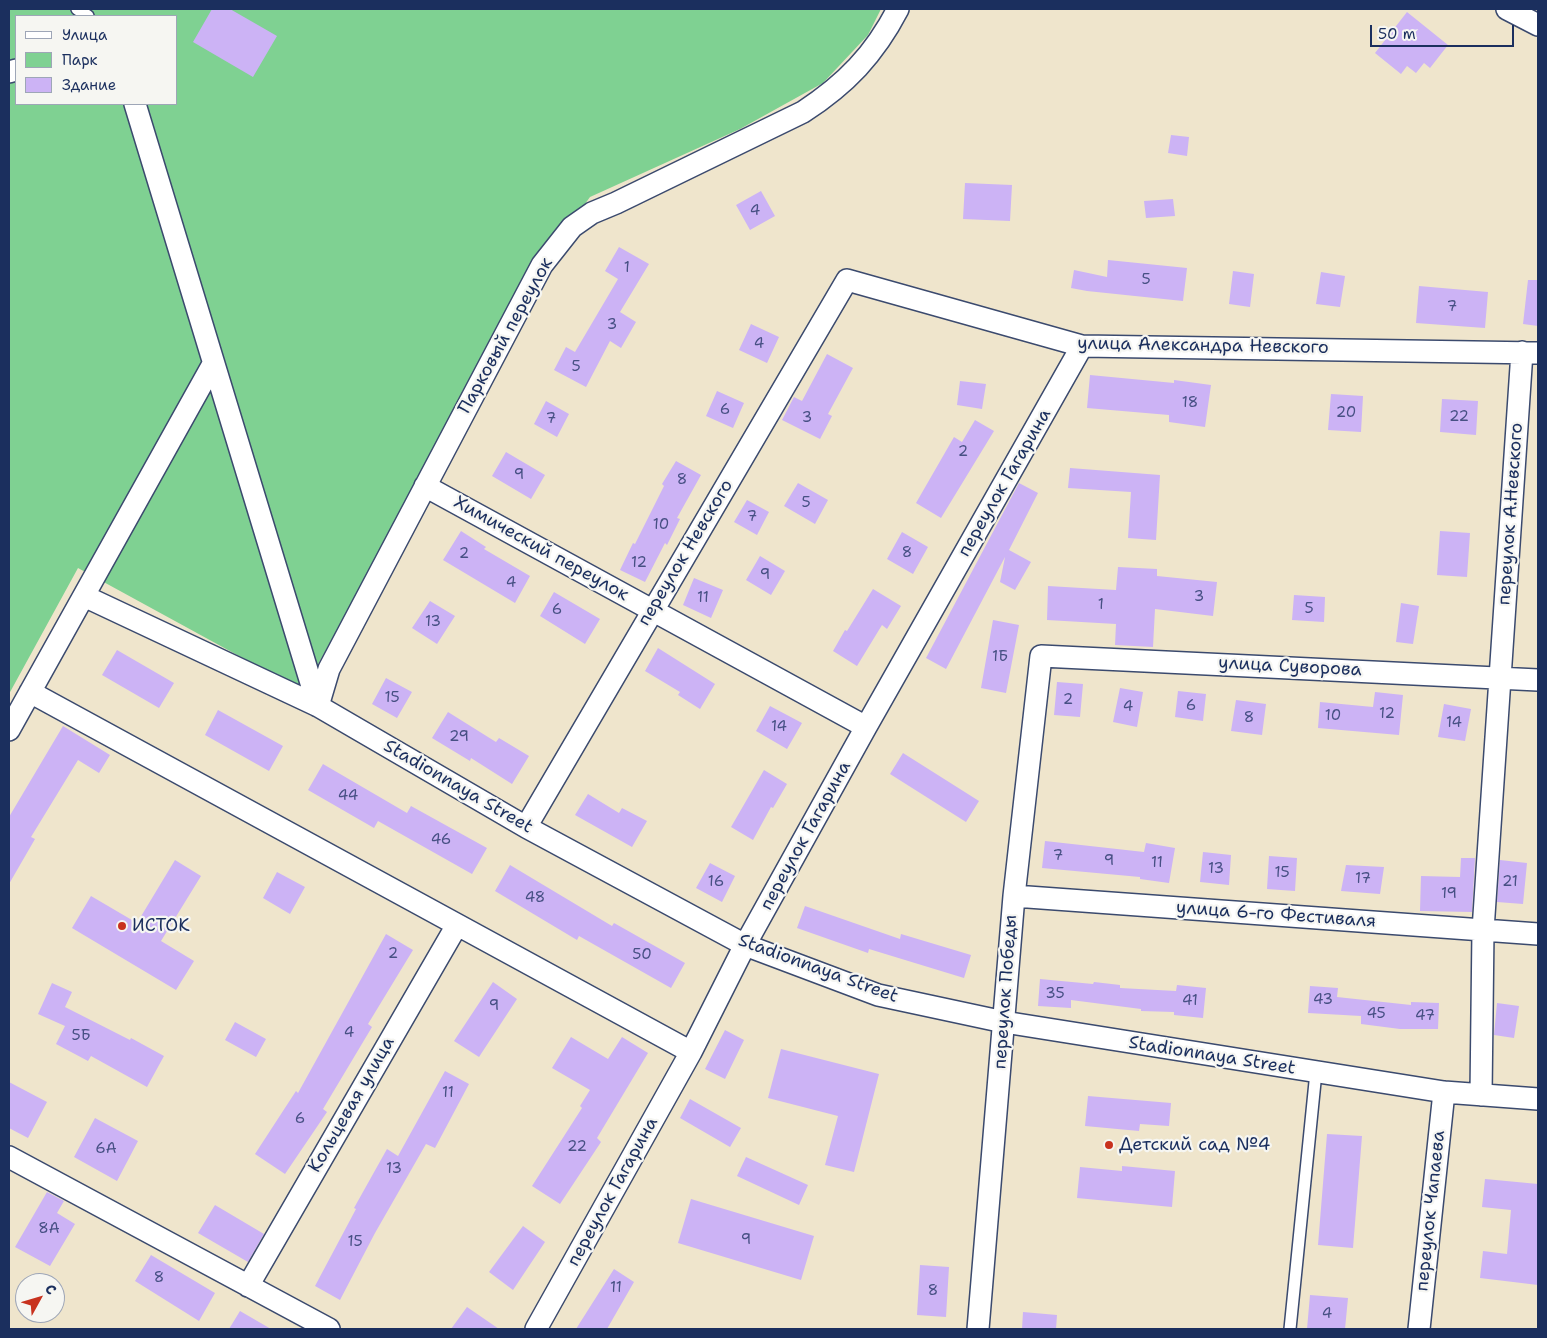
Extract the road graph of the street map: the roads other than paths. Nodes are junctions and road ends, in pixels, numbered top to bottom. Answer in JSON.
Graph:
{"nodes":[{"id":1,"x":898,"y":9,"type":"edge"},
{"id":2,"x":1507,"y":9,"type":"edge"},
{"id":3,"x":1538,"y":25,"type":"edge"},
{"id":4,"x":135,"y":105,"type":"edge"},
{"id":5,"x":847,"y":280,"type":"joint"},
{"id":6,"x":1082,"y":346,"type":"junction"},
{"id":7,"x":1530,"y":352,"type":"edge"},
{"id":8,"x":213,"y":364,"type":"junction"},
{"id":9,"x":425,"y":486,"type":"junction"},
{"id":10,"x":84,"y":596,"type":"junction"},
{"id":11,"x":652,"y":610,"type":"junction"},
{"id":12,"x":1041,"y":656,"type":"joint"},
{"id":13,"x":1500,"y":677,"type":"junction"},
{"id":14,"x":1538,"y":680,"type":"edge"},
{"id":15,"x":30,"y":692,"type":"junction"},
{"id":16,"x":318,"y":706,"type":"junction"},
{"id":17,"x":866,"y":727,"type":"junction"},
{"id":18,"x":9,"y":730,"type":"edge"},
{"id":19,"x":526,"y":826,"type":"junction"},
{"id":20,"x":1014,"y":896,"type":"junction"},
{"id":21,"x":457,"y":925,"type":"junction"},
{"id":22,"x":1483,"y":930,"type":"junction"},
{"id":23,"x":1538,"y":934,"type":"edge"},
{"id":24,"x":745,"y":945,"type":"junction"},
{"id":25,"x":1004,"y":1022,"type":"junction"},
{"id":26,"x":690,"y":1052,"type":"junction"},
{"id":27,"x":1316,"y":1072,"type":"junction"},
{"id":28,"x":1444,"y":1092,"type":"junction"},
{"id":29,"x":1481,"y":1095,"type":"junction"},
{"id":30,"x":1538,"y":1099,"type":"edge"},
{"id":31,"x":9,"y":1157,"type":"edge"},
{"id":32,"x":248,"y":1286,"type":"junction"},
{"id":33,"x":329,"y":1329,"type":"edge"},
{"id":34,"x":536,"y":1329,"type":"edge"},
{"id":35,"x":978,"y":1329,"type":"edge"},
{"id":36,"x":1290,"y":1329,"type":"edge"},
{"id":37,"x":1419,"y":1329,"type":"edge"}],
"edges":[{"from":1,"to":9,"type":"street","name":"Парковый переулок"},
{"from":2,"to":3,"type":"street"},
{"from":4,"to":8,"type":"street"},
{"from":5,"to":6,"type":"street","name":"улица Александра Невского"},
{"from":5,"to":11,"type":"street","name":"переулок Невского"},
{"from":6,"to":7,"type":"street","name":"улица Александра Невского"},
{"from":6,"to":17,"type":"street","name":"переулок Гагарина"},
{"from":7,"to":13,"type":"street","name":"переулок А.Невского"},
{"from":8,"to":10,"type":"street"},
{"from":8,"to":16,"type":"street"},
{"from":9,"to":11,"type":"street","name":"Химический переулок"},
{"from":9,"to":16,"type":"street","name":"Парковый переулок"},
{"from":10,"to":15,"type":"street"},
{"from":10,"to":16,"type":"street","name":"Stadionnaya Street"},
{"from":11,"to":17,"type":"street","name":"Химический переулок"},
{"from":11,"to":19,"type":"street","name":"переулок Невского"},
{"from":12,"to":13,"type":"street","name":"улица Суворова"},
{"from":12,"to":20,"type":"street","name":"переулок Победы"},
{"from":13,"to":14,"type":"street","name":"улица Суворова"},
{"from":13,"to":22,"type":"street","name":"переулок А.Невского"},
{"from":15,"to":18,"type":"street"},
{"from":15,"to":21,"type":"street"},
{"from":16,"to":19,"type":"street","name":"Stadionnaya Street"},
{"from":17,"to":24,"type":"street","name":"переулок Гагарина"},
{"from":19,"to":24,"type":"street","name":"Stadionnaya Street"},
{"from":20,"to":22,"type":"street","name":"улица 6-го Фестиваля"},
{"from":20,"to":25,"type":"street","name":"переулок Победы"},
{"from":21,"to":26,"type":"street"},
{"from":21,"to":32,"type":"street","name":"Кольцевая улица"},
{"from":22,"to":23,"type":"street","name":"улица 6-го Фестиваля"},
{"from":22,"to":29,"type":"street","name":"переулок А.Невского"},
{"from":24,"to":25,"type":"street","name":"Stadionnaya Street"},
{"from":24,"to":26,"type":"street","name":"переулок Гагарина"},
{"from":25,"to":27,"type":"street","name":"Stadionnaya Street"},
{"from":25,"to":35,"type":"street","name":"переулок Победы"},
{"from":26,"to":34,"type":"street","name":"переулок Гагарина"},
{"from":27,"to":28,"type":"street","name":"Stadionnaya Street"},
{"from":27,"to":36,"type":"lane"},
{"from":28,"to":29,"type":"street","name":"Stadionnaya Street"},
{"from":28,"to":37,"type":"street","name":"переулок Чапаева"},
{"from":29,"to":30,"type":"street","name":"Stadionnaya Street"},
{"from":31,"to":32,"type":"street"},
{"from":32,"to":33,"type":"street"}]}
